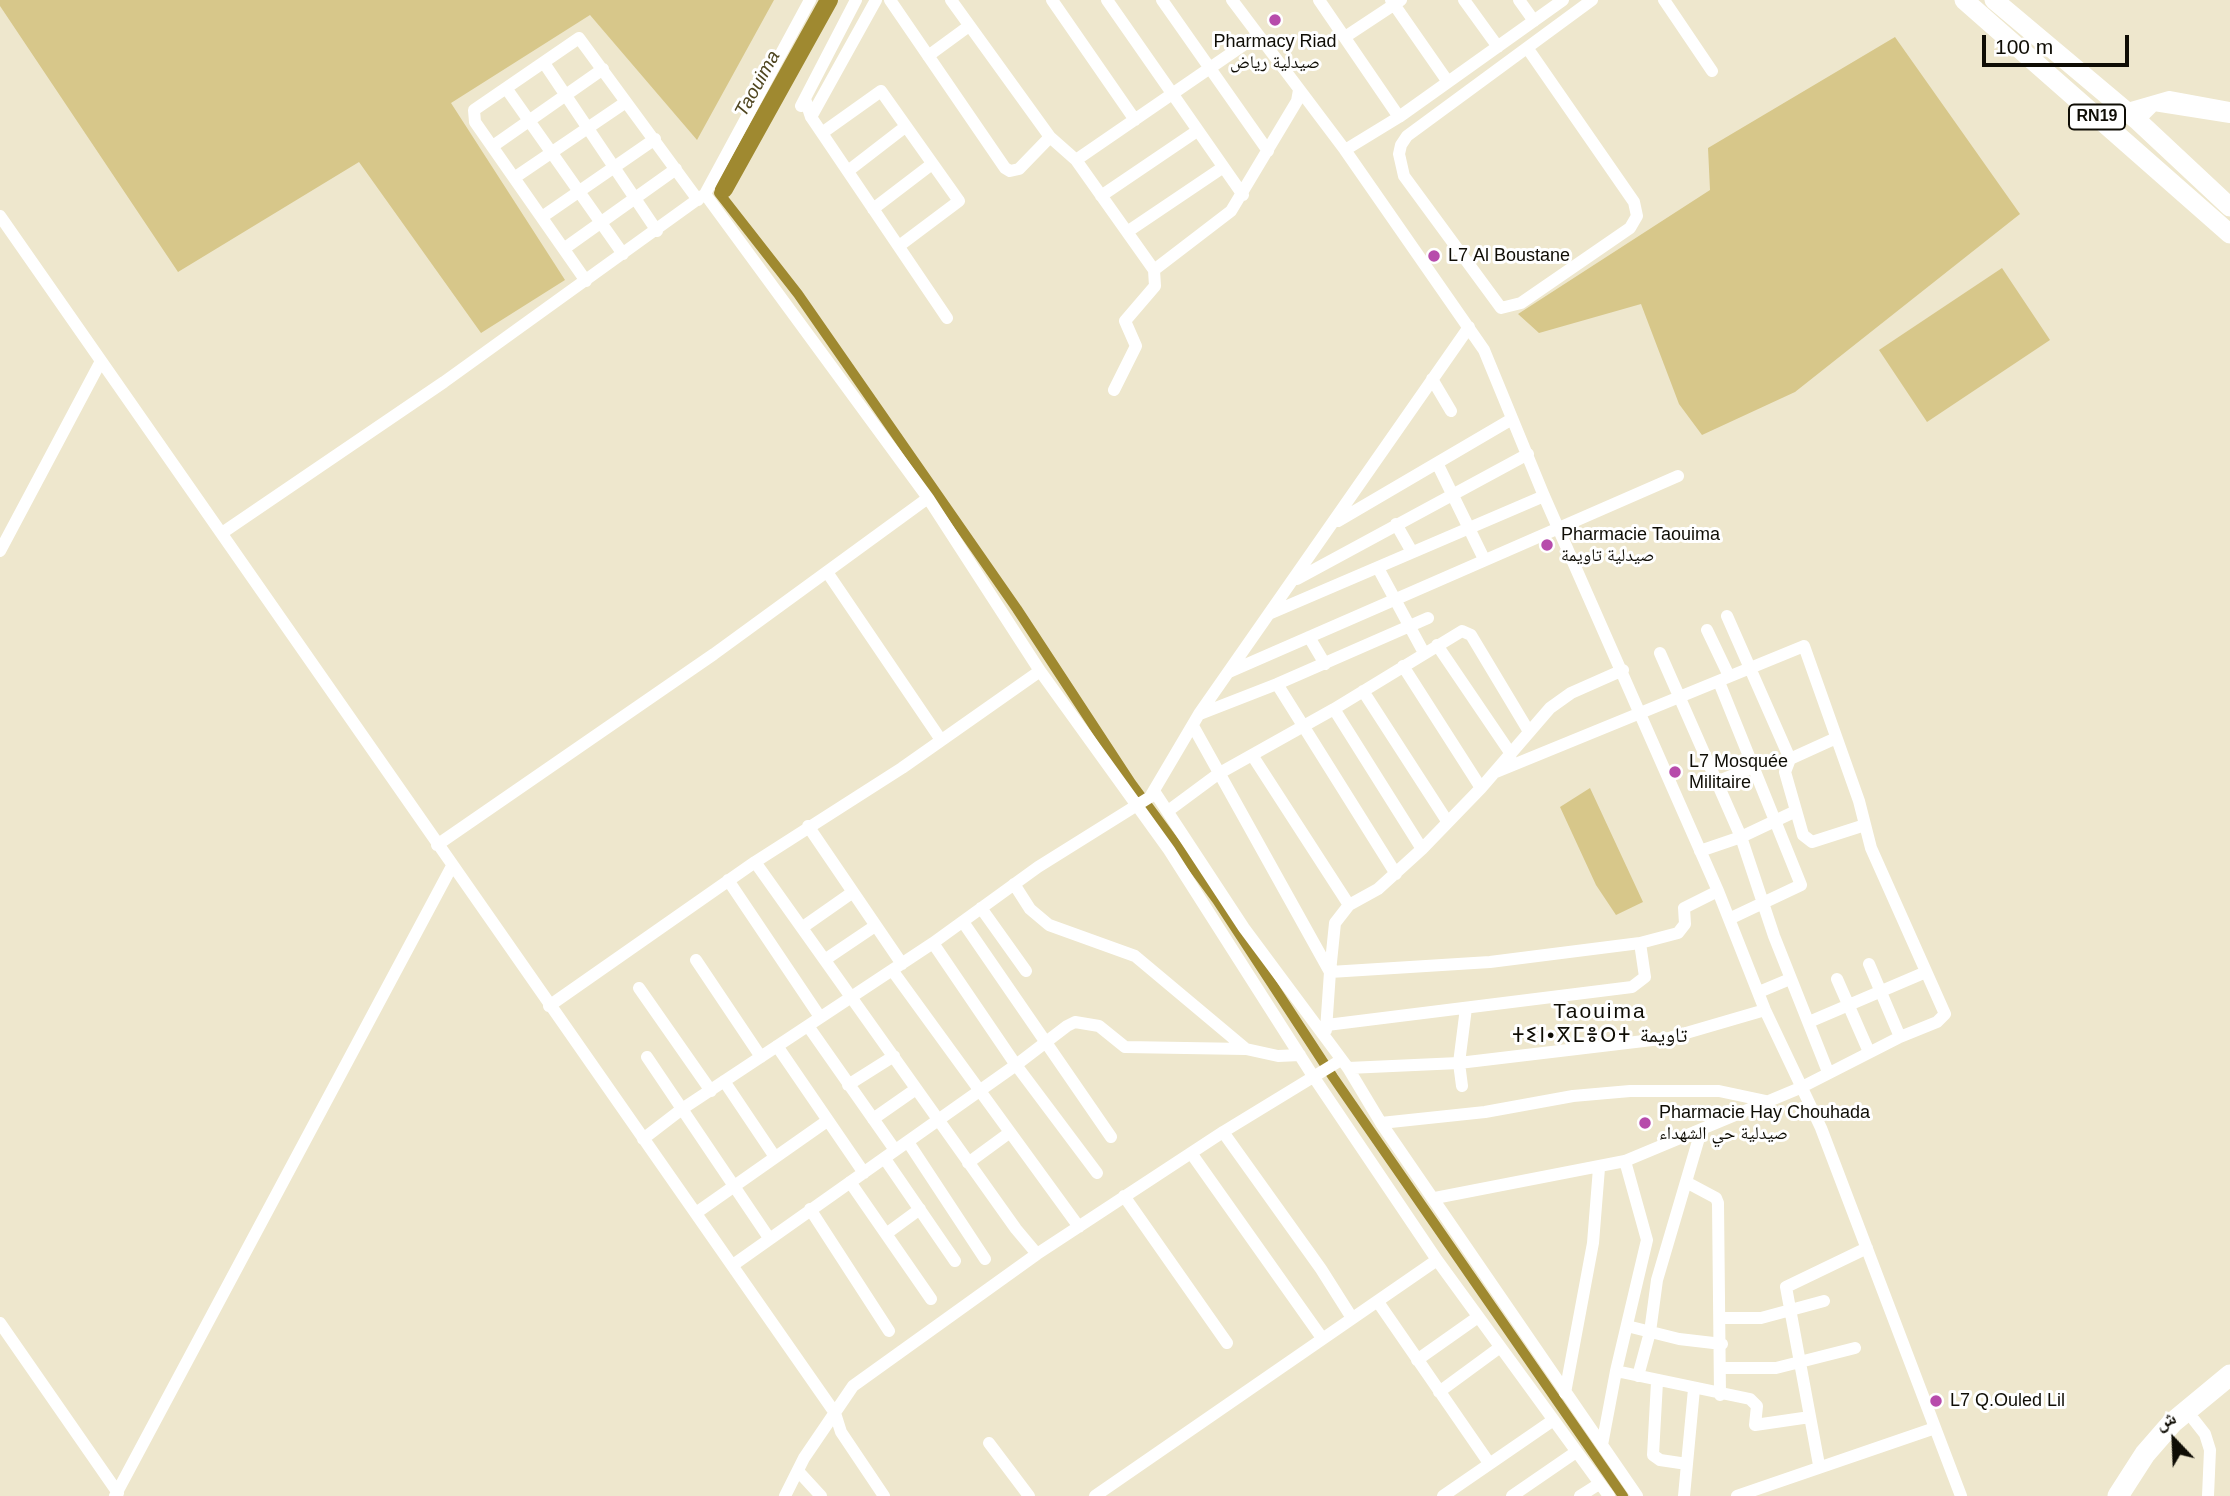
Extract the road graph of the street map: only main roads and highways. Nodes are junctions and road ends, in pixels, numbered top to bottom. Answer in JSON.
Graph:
{"nodes":[{"id":1,"x":1964,"y":0,"type":"edge"},
{"id":2,"x":1994,"y":0,"type":"edge"},
{"id":3,"x":2230,"y":207,"type":"edge"},
{"id":4,"x":2230,"y":233,"type":"edge"},
{"id":5,"x":2230,"y":1375,"type":"edge"},
{"id":6,"x":2230,"y":1391,"type":"edge"},
{"id":7,"x":2118,"y":1496,"type":"edge"},
{"id":8,"x":2131,"y":1496,"type":"edge"}],
"edges":[{"from":1,"to":4,"type":"main road","number":"RN19"},
{"from":2,"to":3,"type":"main road","number":"RN19"},
{"from":5,"to":7,"type":"highway"},
{"from":6,"to":8,"type":"highway"}]}
